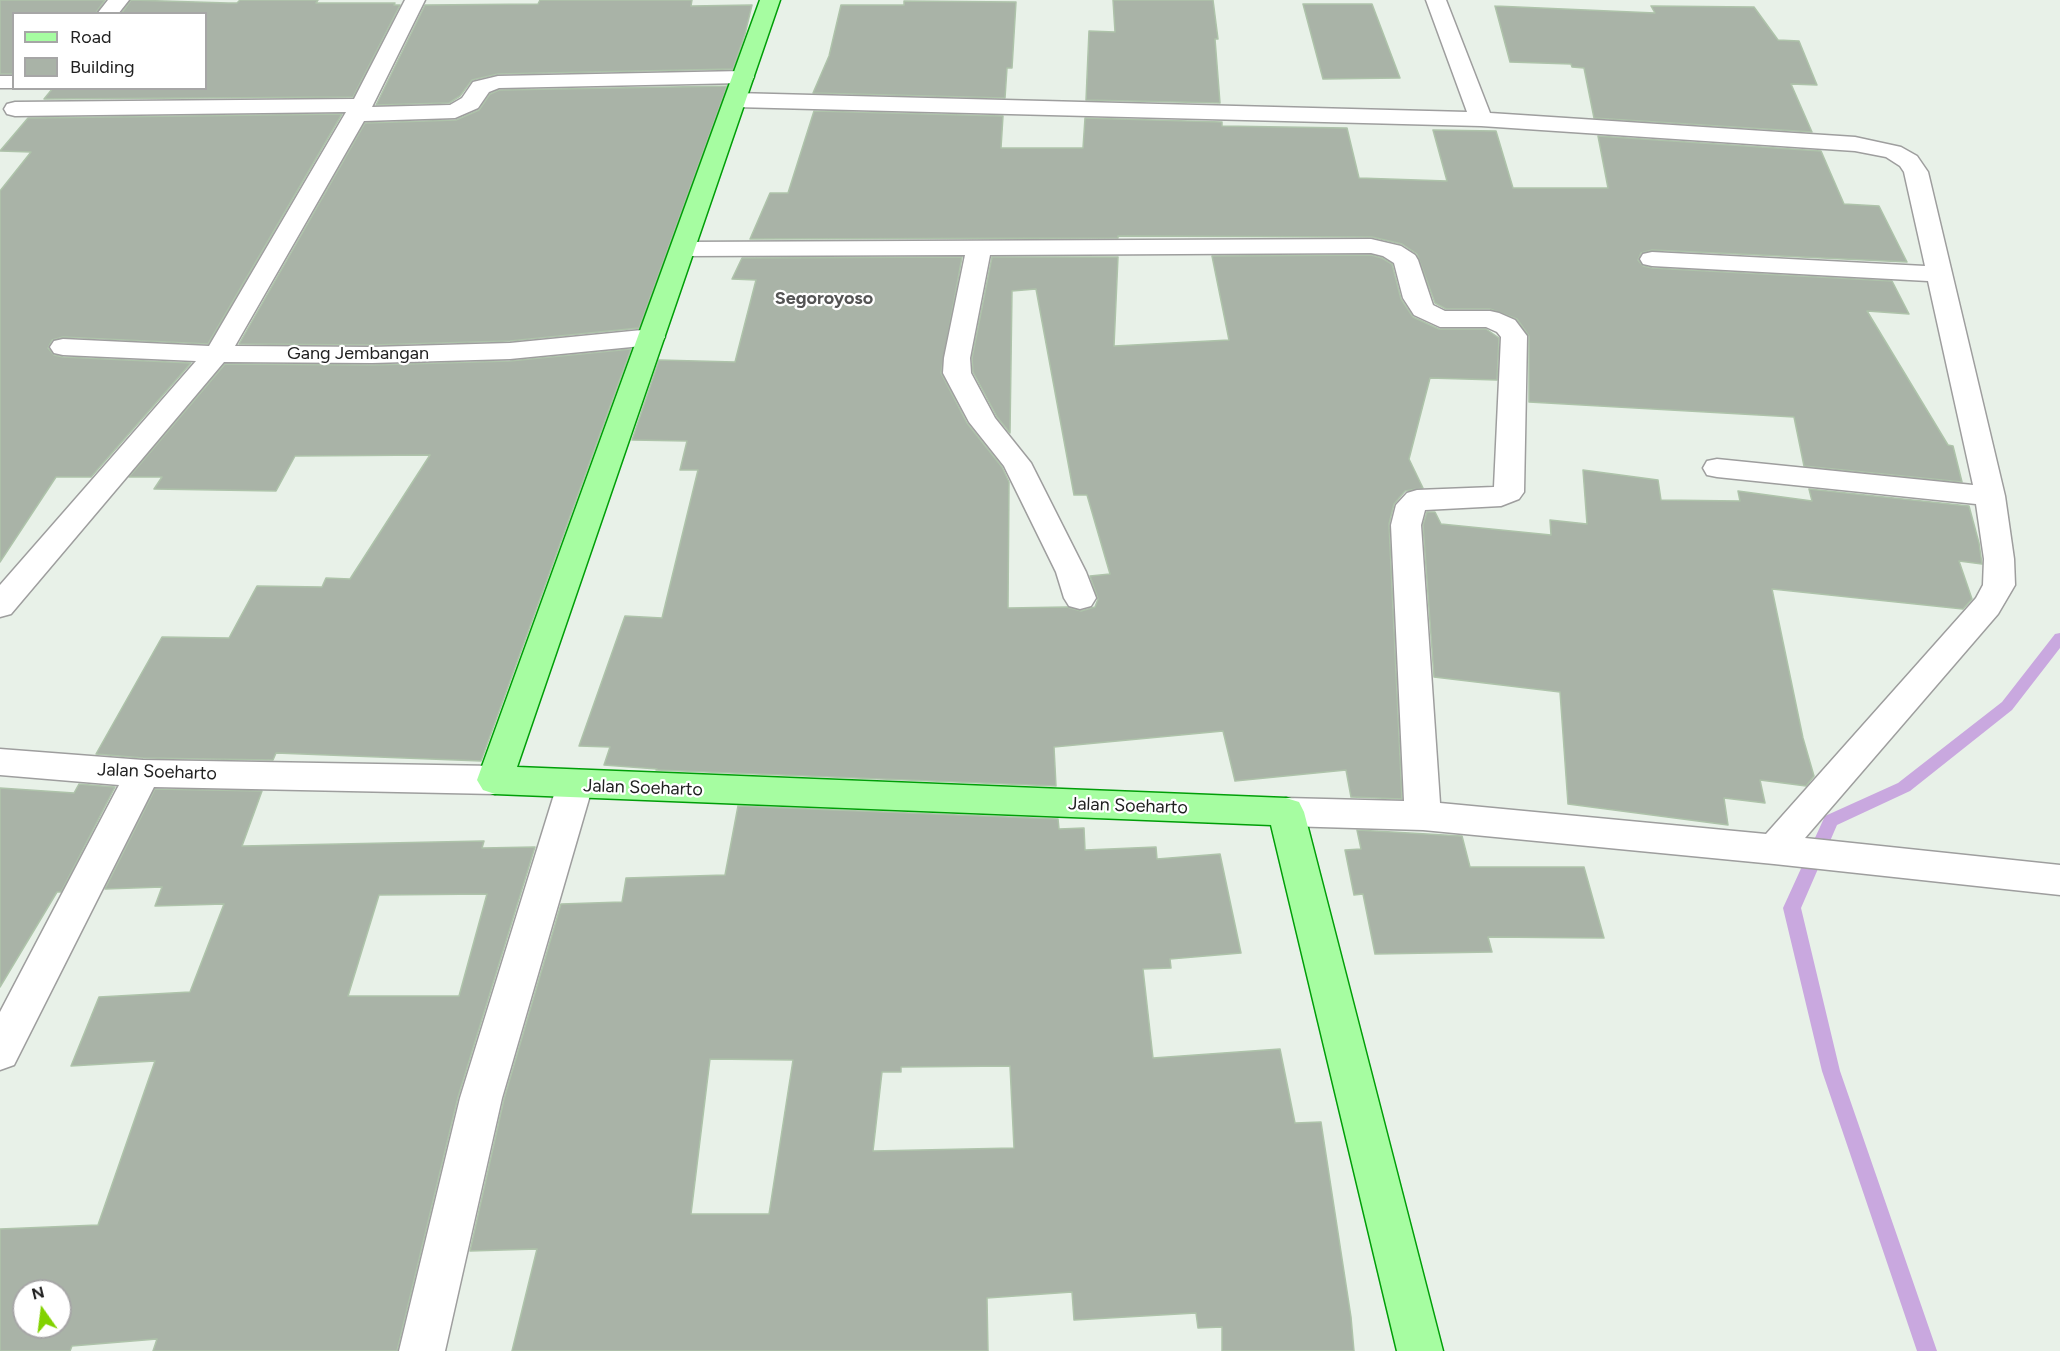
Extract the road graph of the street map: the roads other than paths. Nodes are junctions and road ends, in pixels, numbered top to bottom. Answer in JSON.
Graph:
{"nodes":[{"id":1,"x":119,"y":0,"type":"edge"},
{"id":2,"x":415,"y":0,"type":"edge"},
{"id":3,"x":770,"y":0,"type":"edge"},
{"id":4,"x":1436,"y":0,"type":"edge"},
{"id":5,"x":109,"y":12,"type":"edge"},
{"id":6,"x":739,"y":89,"type":"junction"},
{"id":7,"x":37,"y":90,"type":"edge"},
{"id":8,"x":15,"y":109,"type":"junction"},
{"id":9,"x":359,"y":109,"type":"junction"},
{"id":10,"x":1480,"y":119,"type":"junction"},
{"id":11,"x":0,"y":126,"type":"edge"},
{"id":12,"x":979,"y":248,"type":"junction"},
{"id":13,"x":683,"y":249,"type":"junction"},
{"id":14,"x":1652,"y":259,"type":"dead end"},
{"id":15,"x":1937,"y":274,"type":"junction"},
{"id":16,"x":652,"y":338,"type":"junction"},
{"id":17,"x":63,"y":346,"type":"dead end"},
{"id":18,"x":217,"y":354,"type":"junction"},
{"id":19,"x":1717,"y":468,"type":"dead end"},
{"id":20,"x":1990,"y":496,"type":"junction"},
{"id":21,"x":1080,"y":598,"type":"dead end"},
{"id":22,"x":0,"y":606,"type":"edge"},
{"id":23,"x":0,"y":762,"type":"edge"},
{"id":24,"x":142,"y":773,"type":"junction"},
{"id":25,"x":495,"y":780,"type":"junction"},
{"id":26,"x":575,"y":785,"type":"junction"},
{"id":27,"x":1286,"y":812,"type":"junction"},
{"id":28,"x":1423,"y":816,"type":"junction"},
{"id":29,"x":1774,"y":849,"type":"junction"},
{"id":30,"x":2060,"y":880,"type":"edge"},
{"id":31,"x":0,"y":1052,"type":"edge"},
{"id":32,"x":422,"y":1351,"type":"edge"},
{"id":33,"x":1420,"y":1351,"type":"edge"}],
"edges":[{"from":1,"to":5,"type":"street"},
{"from":2,"to":9,"type":"street"},
{"from":3,"to":6,"type":"main road"},
{"from":4,"to":10,"type":"street"},
{"from":6,"to":9,"type":"street"},
{"from":6,"to":10,"type":"street"},
{"from":6,"to":13,"type":"main road"},
{"from":7,"to":8,"type":"street"},
{"from":8,"to":9,"type":"street"},
{"from":8,"to":11,"type":"street"},
{"from":9,"to":18,"type":"street"},
{"from":10,"to":15,"type":"street"},
{"from":12,"to":13,"type":"street"},
{"from":12,"to":21,"type":"street"},
{"from":12,"to":28,"type":"street"},
{"from":13,"to":16,"type":"main road"},
{"from":14,"to":15,"type":"street"},
{"from":15,"to":20,"type":"street"},
{"from":16,"to":18,"type":"street","name":"Gang Jembangan"},
{"from":16,"to":25,"type":"main road"},
{"from":17,"to":18,"type":"street","name":"Gang Jembangan"},
{"from":18,"to":22,"type":"street"},
{"from":19,"to":20,"type":"street"},
{"from":20,"to":29,"type":"street"},
{"from":23,"to":24,"type":"street","name":"Jalan Soeharto"},
{"from":24,"to":25,"type":"street","name":"Jalan Soeharto"},
{"from":24,"to":31,"type":"street"},
{"from":25,"to":26,"type":"main road","name":"Jalan Soeharto"},
{"from":26,"to":27,"type":"main road","name":"Jalan Soeharto"},
{"from":26,"to":32,"type":"street"},
{"from":27,"to":28,"type":"street"},
{"from":27,"to":33,"type":"main road"},
{"from":28,"to":29,"type":"street"},
{"from":29,"to":30,"type":"street"}]}
